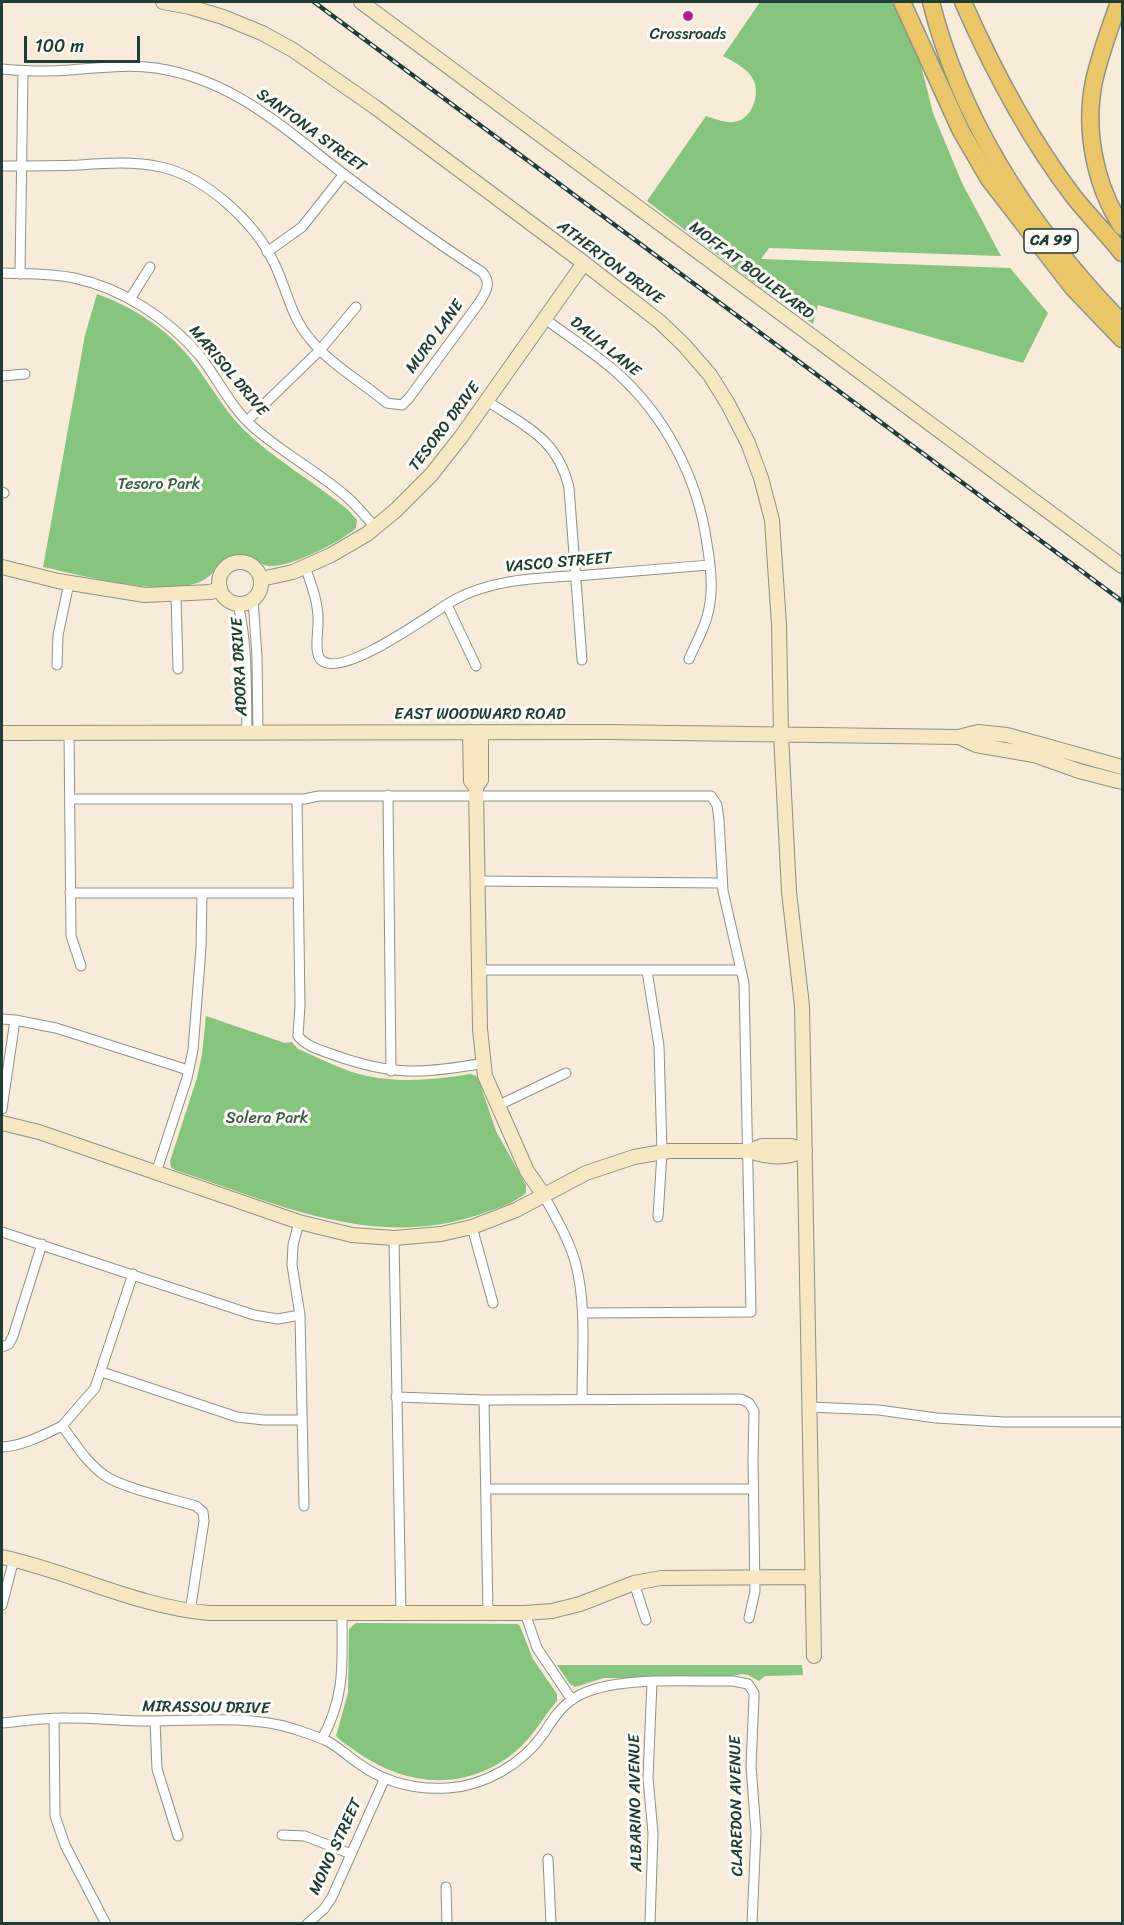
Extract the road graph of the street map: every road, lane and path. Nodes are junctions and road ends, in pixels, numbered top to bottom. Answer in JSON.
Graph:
{"nodes":[{"id":1,"x":163,"y":2,"type":"edge"},
{"id":2,"x":361,"y":2,"type":"edge"},
{"id":3,"x":902,"y":2,"type":"edge"},
{"id":4,"x":931,"y":2,"type":"edge"},
{"id":5,"x":963,"y":2,"type":"edge"},
{"id":6,"x":1119,"y":2,"type":"edge"},
{"id":7,"x":2,"y":69,"type":"edge"},
{"id":8,"x":23,"y":71,"type":"junction"},
{"id":9,"x":2,"y":166,"type":"edge"},
{"id":10,"x":21,"y":166,"type":"junction"},
{"id":11,"x":344,"y":174,"type":"junction"},
{"id":12,"x":1122,"y":227,"type":"edge"},
{"id":13,"x":267,"y":252,"type":"junction"},
{"id":14,"x":1122,"y":253,"type":"edge"},
{"id":15,"x":585,"y":263,"type":"junction"},
{"id":16,"x":150,"y":267,"type":"dead end"},
{"id":17,"x":2,"y":273,"type":"edge"},
{"id":18,"x":20,"y":274,"type":"junction"},
{"id":19,"x":486,"y":277,"type":"joint"},
{"id":20,"x":129,"y":299,"type":"junction"},
{"id":21,"x":356,"y":307,"type":"dead end"},
{"id":22,"x":545,"y":320,"type":"junction"},
{"id":23,"x":1122,"y":322,"type":"edge"},
{"id":24,"x":1122,"y":339,"type":"edge"},
{"id":25,"x":320,"y":350,"type":"junction"},
{"id":26,"x":25,"y":374,"type":"dead end"},
{"id":27,"x":2,"y":376,"type":"edge"},
{"id":28,"x":487,"y":401,"type":"junction"},
{"id":29,"x":247,"y":421,"type":"junction"},
{"id":30,"x":375,"y":527,"type":"junction"},
{"id":31,"x":710,"y":565,"type":"junction"},
{"id":32,"x":1122,"y":566,"type":"edge"},
{"id":33,"x":2,"y":567,"type":"edge"},
{"id":34,"x":305,"y":567,"type":"junction"},
{"id":35,"x":576,"y":576,"type":"junction"},
{"id":36,"x":261,"y":579,"type":"junction"},
{"id":37,"x":69,"y":583,"type":"junction"},
{"id":38,"x":220,"y":588,"type":"junction"},
{"id":39,"x":176,"y":594,"type":"junction"},
{"id":40,"x":253,"y":599,"type":"junction"},
{"id":41,"x":238,"y":604,"type":"junction"},
{"id":42,"x":447,"y":605,"type":"junction"},
{"id":43,"x":689,"y":659,"type":"dead end"},
{"id":44,"x":582,"y":660,"type":"dead end"},
{"id":45,"x":57,"y":664,"type":"dead end"},
{"id":46,"x":476,"y":666,"type":"dead end"},
{"id":47,"x":178,"y":669,"type":"dead end"},
{"id":48,"x":252,"y":732,"type":"junction"},
{"id":49,"x":476,"y":732,"type":"junction"},
{"id":50,"x":2,"y":733,"type":"edge"},
{"id":51,"x":69,"y":734,"type":"junction"},
{"id":52,"x":781,"y":734,"type":"junction"},
{"id":53,"x":959,"y":737,"type":"junction"},
{"id":54,"x":1122,"y":767,"type":"edge"},
{"id":55,"x":1122,"y":782,"type":"edge"},
{"id":56,"x":476,"y":791,"type":"junction"},
{"id":57,"x":388,"y":795,"type":"junction"},
{"id":58,"x":70,"y":799,"type":"junction"},
{"id":59,"x":297,"y":799,"type":"junction"},
{"id":60,"x":478,"y":881,"type":"junction"},
{"id":61,"x":722,"y":884,"type":"junction"},
{"id":62,"x":70,"y":893,"type":"junction"},
{"id":63,"x":202,"y":893,"type":"junction"},
{"id":64,"x":298,"y":893,"type":"junction"},
{"id":65,"x":81,"y":966,"type":"dead end"},
{"id":66,"x":479,"y":970,"type":"junction"},
{"id":67,"x":741,"y":970,"type":"junction"},
{"id":68,"x":646,"y":971,"type":"junction"},
{"id":69,"x":2,"y":1019,"type":"edge"},
{"id":70,"x":15,"y":1020,"type":"junction"},
{"id":71,"x":484,"y":1063,"type":"junction"},
{"id":72,"x":188,"y":1070,"type":"junction"},
{"id":73,"x":391,"y":1071,"type":"junction"},
{"id":74,"x":566,"y":1073,"type":"dead end"},
{"id":75,"x":497,"y":1106,"type":"junction"},
{"id":76,"x":2,"y":1109,"type":"edge"},
{"id":77,"x":2,"y":1123,"type":"edge"},
{"id":78,"x":805,"y":1150,"type":"junction"},
{"id":79,"x":749,"y":1151,"type":"junction"},
{"id":80,"x":662,"y":1152,"type":"junction"},
{"id":81,"x":156,"y":1173,"type":"junction"},
{"id":82,"x":543,"y":1194,"type":"junction"},
{"id":83,"x":658,"y":1217,"type":"dead end"},
{"id":84,"x":299,"y":1222,"type":"junction"},
{"id":85,"x":472,"y":1227,"type":"junction"},
{"id":86,"x":2,"y":1232,"type":"edge"},
{"id":87,"x":394,"y":1238,"type":"junction"},
{"id":88,"x":42,"y":1244,"type":"junction"},
{"id":89,"x":133,"y":1274,"type":"junction"},
{"id":90,"x":493,"y":1303,"type":"dead end"},
{"id":91,"x":583,"y":1313,"type":"junction"},
{"id":92,"x":300,"y":1315,"type":"junction"},
{"id":93,"x":2,"y":1347,"type":"edge"},
{"id":94,"x":102,"y":1372,"type":"junction"},
{"id":95,"x":396,"y":1397,"type":"junction"},
{"id":96,"x":582,"y":1399,"type":"junction"},
{"id":97,"x":484,"y":1400,"type":"junction"},
{"id":98,"x":809,"y":1407,"type":"junction"},
{"id":99,"x":302,"y":1420,"type":"junction"},
{"id":100,"x":1122,"y":1422,"type":"edge"},
{"id":101,"x":62,"y":1426,"type":"junction"},
{"id":102,"x":2,"y":1447,"type":"edge"},
{"id":103,"x":486,"y":1489,"type":"junction"},
{"id":104,"x":753,"y":1489,"type":"junction"},
{"id":105,"x":304,"y":1506,"type":"dead end"},
{"id":106,"x":8,"y":1558,"type":"edge"},
{"id":107,"x":754,"y":1577,"type":"junction"},
{"id":108,"x":813,"y":1577,"type":"junction"},
{"id":109,"x":634,"y":1583,"type":"junction"},
{"id":110,"x":2,"y":1605,"type":"edge"},
{"id":111,"x":190,"y":1612,"type":"junction"},
{"id":112,"x":488,"y":1613,"type":"junction"},
{"id":113,"x":525,"y":1613,"type":"junction"},
{"id":114,"x":342,"y":1614,"type":"junction"},
{"id":115,"x":401,"y":1614,"type":"junction"},
{"id":116,"x":749,"y":1618,"type":"dead end"},
{"id":117,"x":646,"y":1620,"type":"dead end"},
{"id":118,"x":814,"y":1656,"type":"dead end"},
{"id":119,"x":652,"y":1682,"type":"junction"},
{"id":120,"x":751,"y":1689,"type":"joint"},
{"id":121,"x":572,"y":1700,"type":"junction"},
{"id":122,"x":54,"y":1718,"type":"junction"},
{"id":123,"x":154,"y":1722,"type":"junction"},
{"id":124,"x":2,"y":1724,"type":"edge"},
{"id":125,"x":322,"y":1739,"type":"junction"},
{"id":126,"x":385,"y":1778,"type":"junction"},
{"id":127,"x":282,"y":1835,"type":"dead end"},
{"id":128,"x":178,"y":1836,"type":"dead end"},
{"id":129,"x":351,"y":1854,"type":"junction"},
{"id":130,"x":548,"y":1859,"type":"dead end"},
{"id":131,"x":446,"y":1887,"type":"dead end"},
{"id":132,"x":312,"y":1922,"type":"edge"},
{"id":133,"x":106,"y":1923,"type":"edge"},
{"id":134,"x":447,"y":1923,"type":"edge"},
{"id":135,"x":551,"y":1923,"type":"edge"},
{"id":136,"x":650,"y":1923,"type":"edge"},
{"id":137,"x":752,"y":1923,"type":"edge"}],
"edges":[{"from":1,"to":15,"type":"street","name":"ATHERTON DRIVE"},
{"from":2,"to":32,"type":"street","name":"MOFFAT BOULEVARD"},
{"from":3,"to":24,"type":"highway"},
{"from":4,"to":23,"type":"highway","number":"CA 99"},
{"from":5,"to":14,"type":"highway","number":"CA 99"},
{"from":6,"to":12,"type":"highway"},
{"from":7,"to":8,"type":"street","name":"SANTONA STREET"},
{"from":8,"to":10,"type":"street"},
{"from":8,"to":11,"type":"street","name":"SANTONA STREET"},
{"from":9,"to":10,"type":"street"},
{"from":10,"to":13,"type":"street"},
{"from":10,"to":18,"type":"street"},
{"from":11,"to":13,"type":"street"},
{"from":11,"to":19,"type":"street","name":"SANTONA STREET"},
{"from":13,"to":25,"type":"street"},
{"from":15,"to":22,"type":"street","name":"TESORO DRIVE"},
{"from":15,"to":52,"type":"street","name":"ATHERTON DRIVE"},
{"from":16,"to":20,"type":"street"},
{"from":17,"to":18,"type":"street","name":"MARISOL DRIVE"},
{"from":18,"to":20,"type":"street","name":"MARISOL DRIVE"},
{"from":19,"to":25,"type":"street","name":"MURO LANE"},
{"from":20,"to":29,"type":"street","name":"MARISOL DRIVE"},
{"from":21,"to":25,"type":"street"},
{"from":22,"to":28,"type":"street","name":"TESORO DRIVE"},
{"from":22,"to":31,"type":"street","name":"DALIA LANE"},
{"from":25,"to":29,"type":"street"},
{"from":26,"to":27,"type":"street"},
{"from":28,"to":30,"type":"street","name":"TESORO DRIVE"},
{"from":28,"to":35,"type":"street"},
{"from":29,"to":30,"type":"street","name":"MARISOL DRIVE"},
{"from":30,"to":34,"type":"street","name":"TESORO DRIVE"},
{"from":31,"to":35,"type":"street","name":"VASCO STREET"},
{"from":31,"to":43,"type":"street","name":"DALIA LANE"},
{"from":33,"to":37,"type":"street"},
{"from":34,"to":36,"type":"street","name":"TESORO DRIVE"},
{"from":34,"to":42,"type":"street","name":"VASCO STREET"},
{"from":35,"to":42,"type":"street","name":"VASCO STREET"},
{"from":35,"to":44,"type":"street"},
{"from":36,"to":38,"type":"street"},
{"from":36,"to":40,"type":"street"},
{"from":37,"to":39,"type":"street"},
{"from":37,"to":45,"type":"street"},
{"from":38,"to":39,"type":"street"},
{"from":38,"to":41,"type":"street"},
{"from":39,"to":47,"type":"street"},
{"from":40,"to":41,"type":"street"},
{"from":40,"to":48,"type":"street","name":"ADORA DRIVE"},
{"from":41,"to":48,"type":"street","name":"ADORA DRIVE"},
{"from":42,"to":46,"type":"street"},
{"from":48,"to":49,"type":"street","name":"EAST WOODWARD ROAD"},
{"from":48,"to":51,"type":"street","name":"EAST WOODWARD ROAD"},
{"from":49,"to":52,"type":"street","name":"EAST WOODWARD ROAD"},
{"from":49,"to":56,"type":"street"},
{"from":50,"to":51,"type":"street","name":"EAST WOODWARD ROAD"},
{"from":51,"to":58,"type":"street"},
{"from":52,"to":53,"type":"street","name":"EAST WOODWARD ROAD"},
{"from":52,"to":78,"type":"street","name":"ATHERTON DRIVE"},
{"from":53,"to":54,"type":"street","name":"EAST WOODWARD ROAD"},
{"from":53,"to":55,"type":"street","name":"EAST WOODWARD ROAD"},
{"from":56,"to":57,"type":"street"},
{"from":56,"to":60,"type":"street"},
{"from":56,"to":61,"type":"street"},
{"from":57,"to":59,"type":"street"},
{"from":57,"to":73,"type":"street"},
{"from":58,"to":59,"type":"street"},
{"from":58,"to":62,"type":"street"},
{"from":59,"to":64,"type":"street"},
{"from":60,"to":61,"type":"street"},
{"from":60,"to":66,"type":"street"},
{"from":61,"to":67,"type":"street"},
{"from":62,"to":63,"type":"street"},
{"from":62,"to":65,"type":"street"},
{"from":63,"to":64,"type":"street"},
{"from":63,"to":72,"type":"street"},
{"from":64,"to":73,"type":"street"},
{"from":66,"to":68,"type":"street"},
{"from":66,"to":71,"type":"street"},
{"from":67,"to":68,"type":"street"},
{"from":67,"to":79,"type":"street"},
{"from":68,"to":80,"type":"street"},
{"from":69,"to":70,"type":"street"},
{"from":70,"to":72,"type":"street"},
{"from":70,"to":76,"type":"street"},
{"from":71,"to":73,"type":"street"},
{"from":71,"to":75,"type":"street"},
{"from":72,"to":81,"type":"street"},
{"from":74,"to":75,"type":"street"},
{"from":75,"to":82,"type":"street"},
{"from":77,"to":81,"type":"street"},
{"from":78,"to":79,"type":"street"},
{"from":78,"to":98,"type":"street","name":"ATHERTON DRIVE"},
{"from":79,"to":80,"type":"street"},
{"from":79,"to":91,"type":"street"},
{"from":80,"to":82,"type":"street"},
{"from":80,"to":83,"type":"street"},
{"from":81,"to":84,"type":"street"},
{"from":82,"to":85,"type":"street"},
{"from":82,"to":91,"type":"street"},
{"from":84,"to":87,"type":"street"},
{"from":84,"to":92,"type":"street"},
{"from":85,"to":87,"type":"street"},
{"from":85,"to":90,"type":"street"},
{"from":86,"to":88,"type":"street"},
{"from":87,"to":95,"type":"street"},
{"from":88,"to":89,"type":"street"},
{"from":88,"to":93,"type":"street"},
{"from":89,"to":92,"type":"street"},
{"from":89,"to":94,"type":"street"},
{"from":91,"to":96,"type":"street"},
{"from":92,"to":99,"type":"street"},
{"from":94,"to":99,"type":"street"},
{"from":94,"to":101,"type":"street"},
{"from":95,"to":97,"type":"street"},
{"from":95,"to":115,"type":"street"},
{"from":96,"to":97,"type":"street"},
{"from":96,"to":104,"type":"street"},
{"from":97,"to":103,"type":"street"},
{"from":98,"to":100,"type":"street"},
{"from":98,"to":108,"type":"street","name":"ATHERTON DRIVE"},
{"from":99,"to":105,"type":"street"},
{"from":101,"to":102,"type":"street"},
{"from":101,"to":111,"type":"street"},
{"from":103,"to":104,"type":"street"},
{"from":103,"to":112,"type":"street"},
{"from":104,"to":107,"type":"street"},
{"from":106,"to":110,"type":"street"},
{"from":106,"to":111,"type":"street"},
{"from":107,"to":108,"type":"street"},
{"from":107,"to":109,"type":"street"},
{"from":107,"to":116,"type":"street"},
{"from":108,"to":118,"type":"street","name":"ATHERTON DRIVE"},
{"from":109,"to":113,"type":"street"},
{"from":109,"to":117,"type":"street"},
{"from":111,"to":114,"type":"street"},
{"from":112,"to":113,"type":"street"},
{"from":112,"to":115,"type":"street"},
{"from":113,"to":121,"type":"street"},
{"from":114,"to":115,"type":"street"},
{"from":114,"to":125,"type":"street"},
{"from":119,"to":120,"type":"street","name":"MIRASSOU DRIVE"},
{"from":119,"to":121,"type":"street","name":"MIRASSOU DRIVE"},
{"from":119,"to":136,"type":"street","name":"ALBARINO AVENUE"},
{"from":120,"to":137,"type":"street","name":"CLAREDON AVENUE"},
{"from":121,"to":126,"type":"street","name":"MIRASSOU DRIVE"},
{"from":122,"to":123,"type":"street","name":"MIRASSOU DRIVE"},
{"from":122,"to":124,"type":"street","name":"MIRASSOU DRIVE"},
{"from":122,"to":133,"type":"street"},
{"from":123,"to":125,"type":"street","name":"MIRASSOU DRIVE"},
{"from":123,"to":128,"type":"street"},
{"from":125,"to":126,"type":"street","name":"MIRASSOU DRIVE"},
{"from":126,"to":129,"type":"street","name":"MONO STREET"},
{"from":127,"to":129,"type":"street"},
{"from":129,"to":132,"type":"street","name":"MONO STREET"},
{"from":130,"to":135,"type":"street"},
{"from":131,"to":134,"type":"street"}]}
